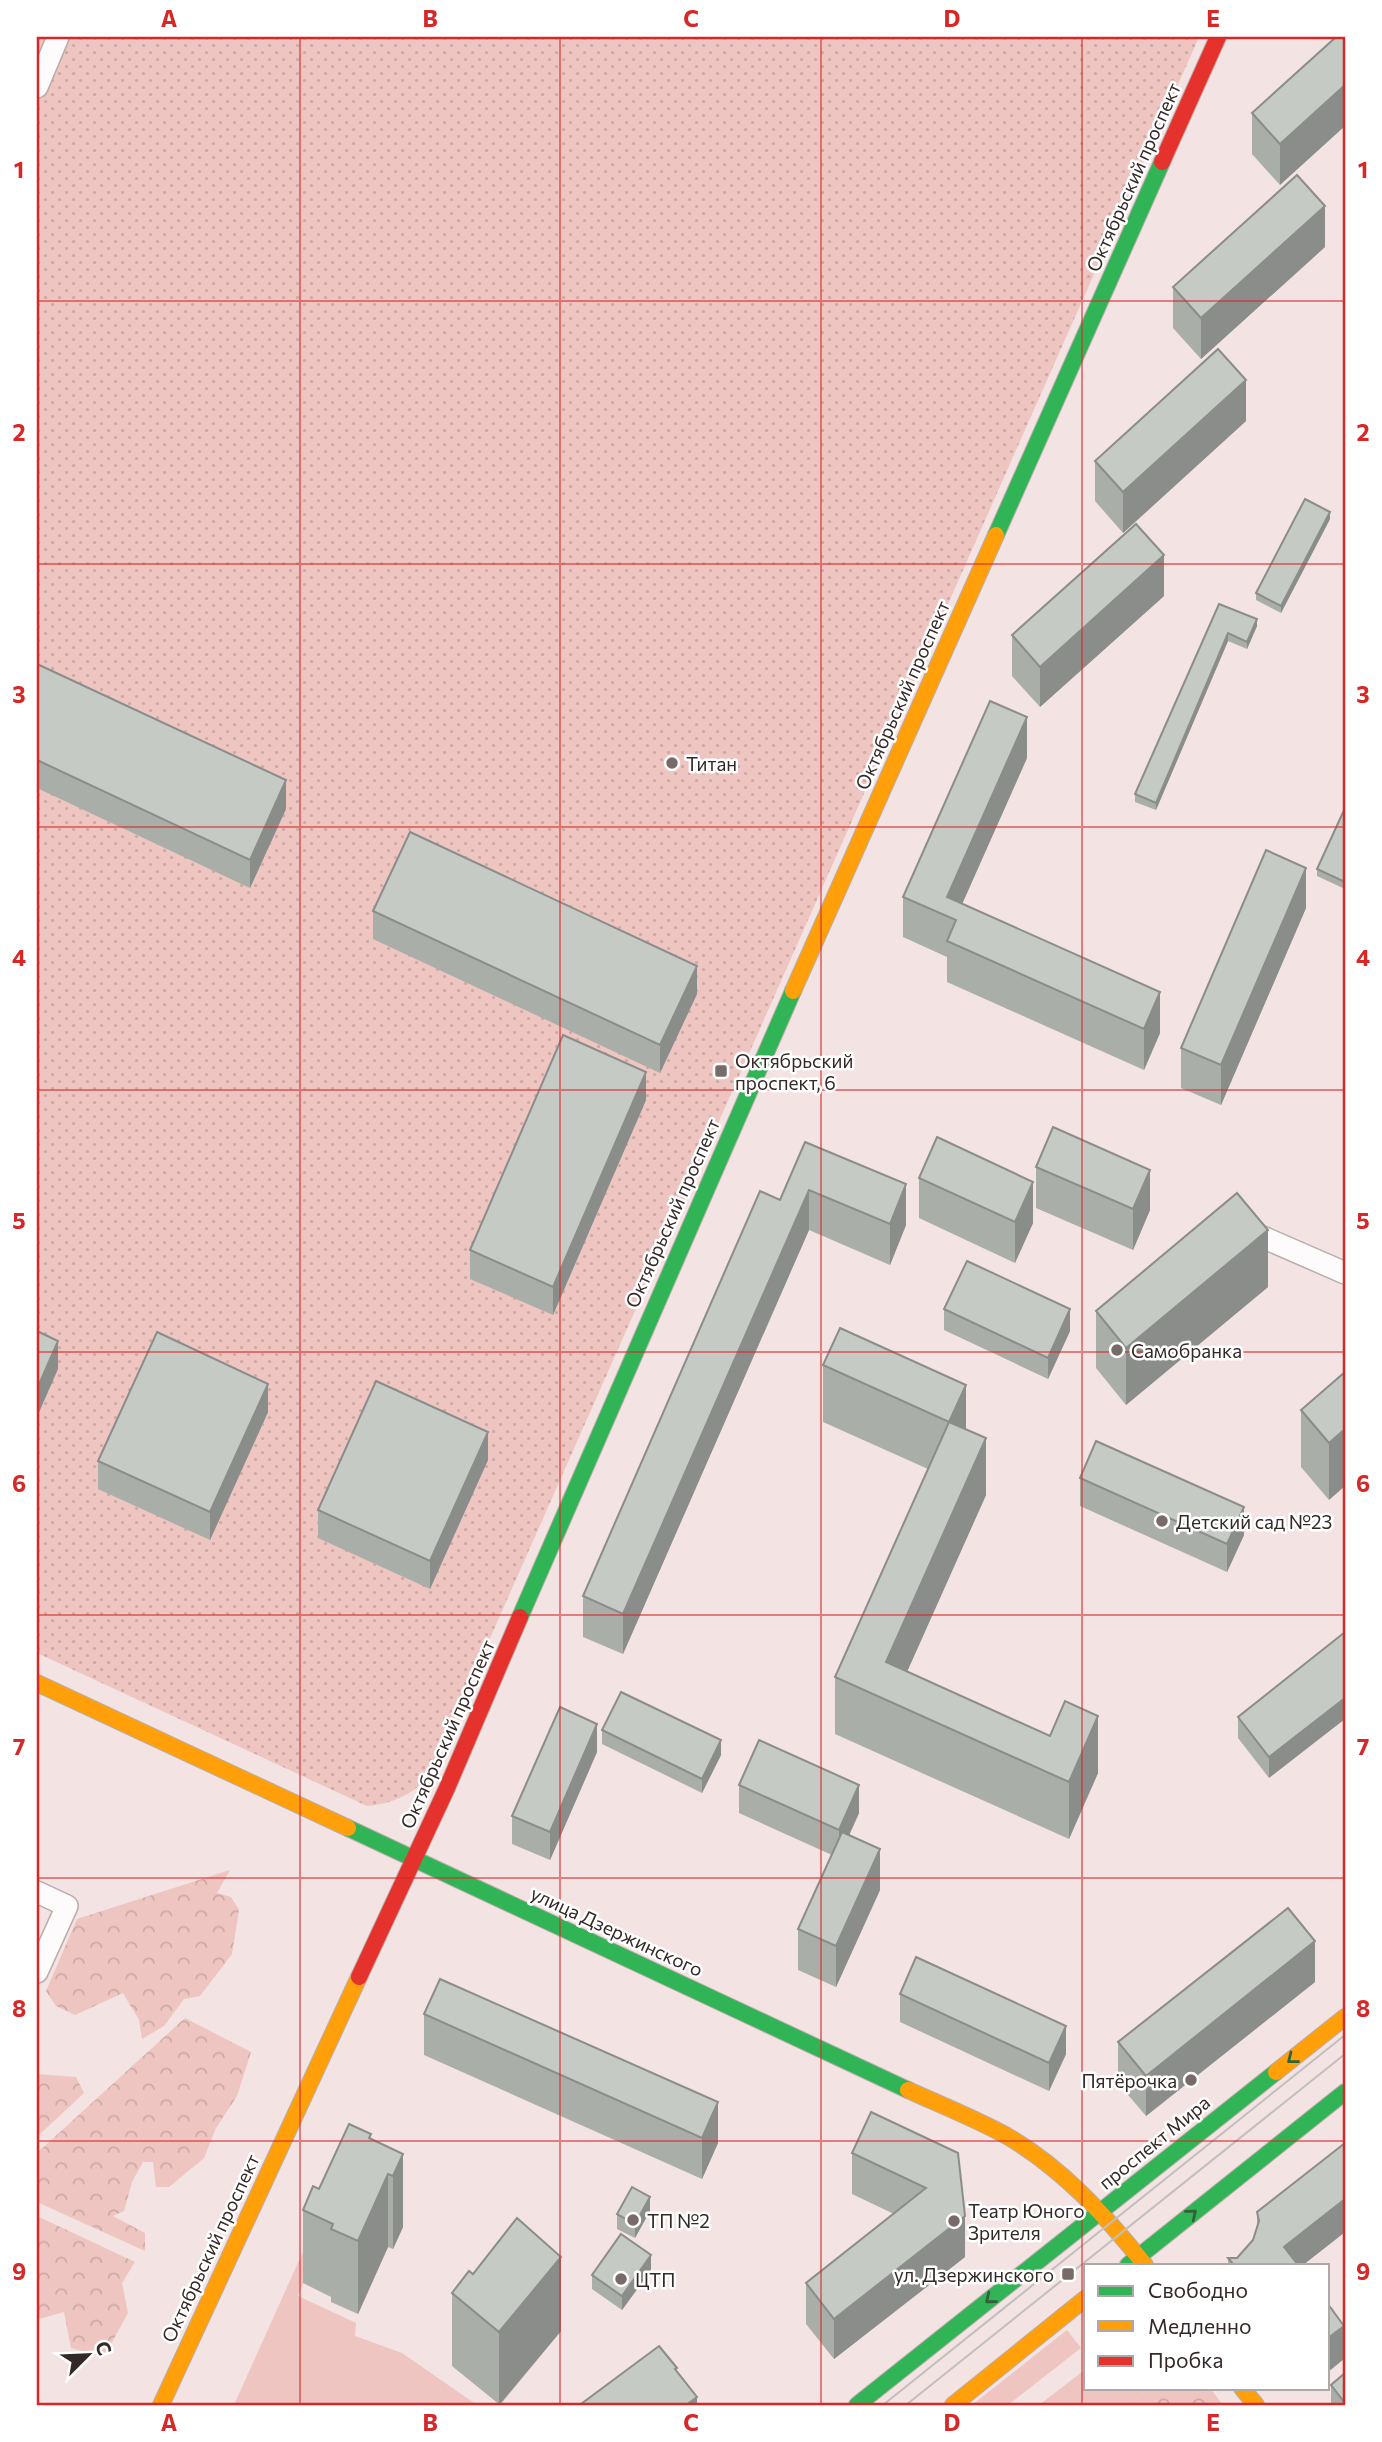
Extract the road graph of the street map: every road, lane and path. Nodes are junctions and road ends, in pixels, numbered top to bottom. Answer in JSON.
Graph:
{"nodes":[{"id":1,"x":58,"y":37,"type":"edge"},
{"id":2,"x":1218,"y":37,"type":"edge"},
{"id":3,"x":37,"y":87,"type":"edge"},
{"id":4,"x":1229,"y":1222,"type":"edge"},
{"id":5,"x":1345,"y":1273,"type":"edge"},
{"id":6,"x":37,"y":1684,"type":"edge"},
{"id":7,"x":414,"y":1859,"type":"junction"},
{"id":8,"x":37,"y":1892,"type":"edge"},
{"id":9,"x":37,"y":1972,"type":"edge"},
{"id":10,"x":1345,"y":2017,"type":"edge"},
{"id":11,"x":1345,"y":2092,"type":"edge"},
{"id":12,"x":1101,"y":2211,"type":"junction"},
{"id":13,"x":1137,"y":2262,"type":"edge"},
{"id":14,"x":1084,"y":2300,"type":"edge"},
{"id":15,"x":1244,"y":2390,"type":"edge"},
{"id":16,"x":161,"y":2405,"type":"edge"},
{"id":17,"x":857,"y":2405,"type":"edge"},
{"id":18,"x":953,"y":2405,"type":"edge"},
{"id":19,"x":1256,"y":2405,"type":"edge"}],
"edges":[{"from":1,"to":3,"type":"street"},
{"from":2,"to":7,"type":"street","name":"Октябрьский проспект"},
{"from":4,"to":5,"type":"street"},
{"from":6,"to":7,"type":"street","name":"улица Дзержинского"},
{"from":7,"to":12,"type":"street","name":"улица Дзержинского"},
{"from":7,"to":16,"type":"street","name":"Октябрьский проспект"},
{"from":8,"to":9,"type":"street"},
{"from":10,"to":12,"type":"street","name":"проспект Мира","one_way":true},
{"from":13,"to":11,"type":"street","one_way":true},
{"from":12,"to":13,"type":"street","name":"улица Дзержинского"},
{"from":12,"to":17,"type":"street","name":"проспект Мира","one_way":true},
{"from":14,"to":18,"type":"street"},
{"from":15,"to":19,"type":"street"}]}
